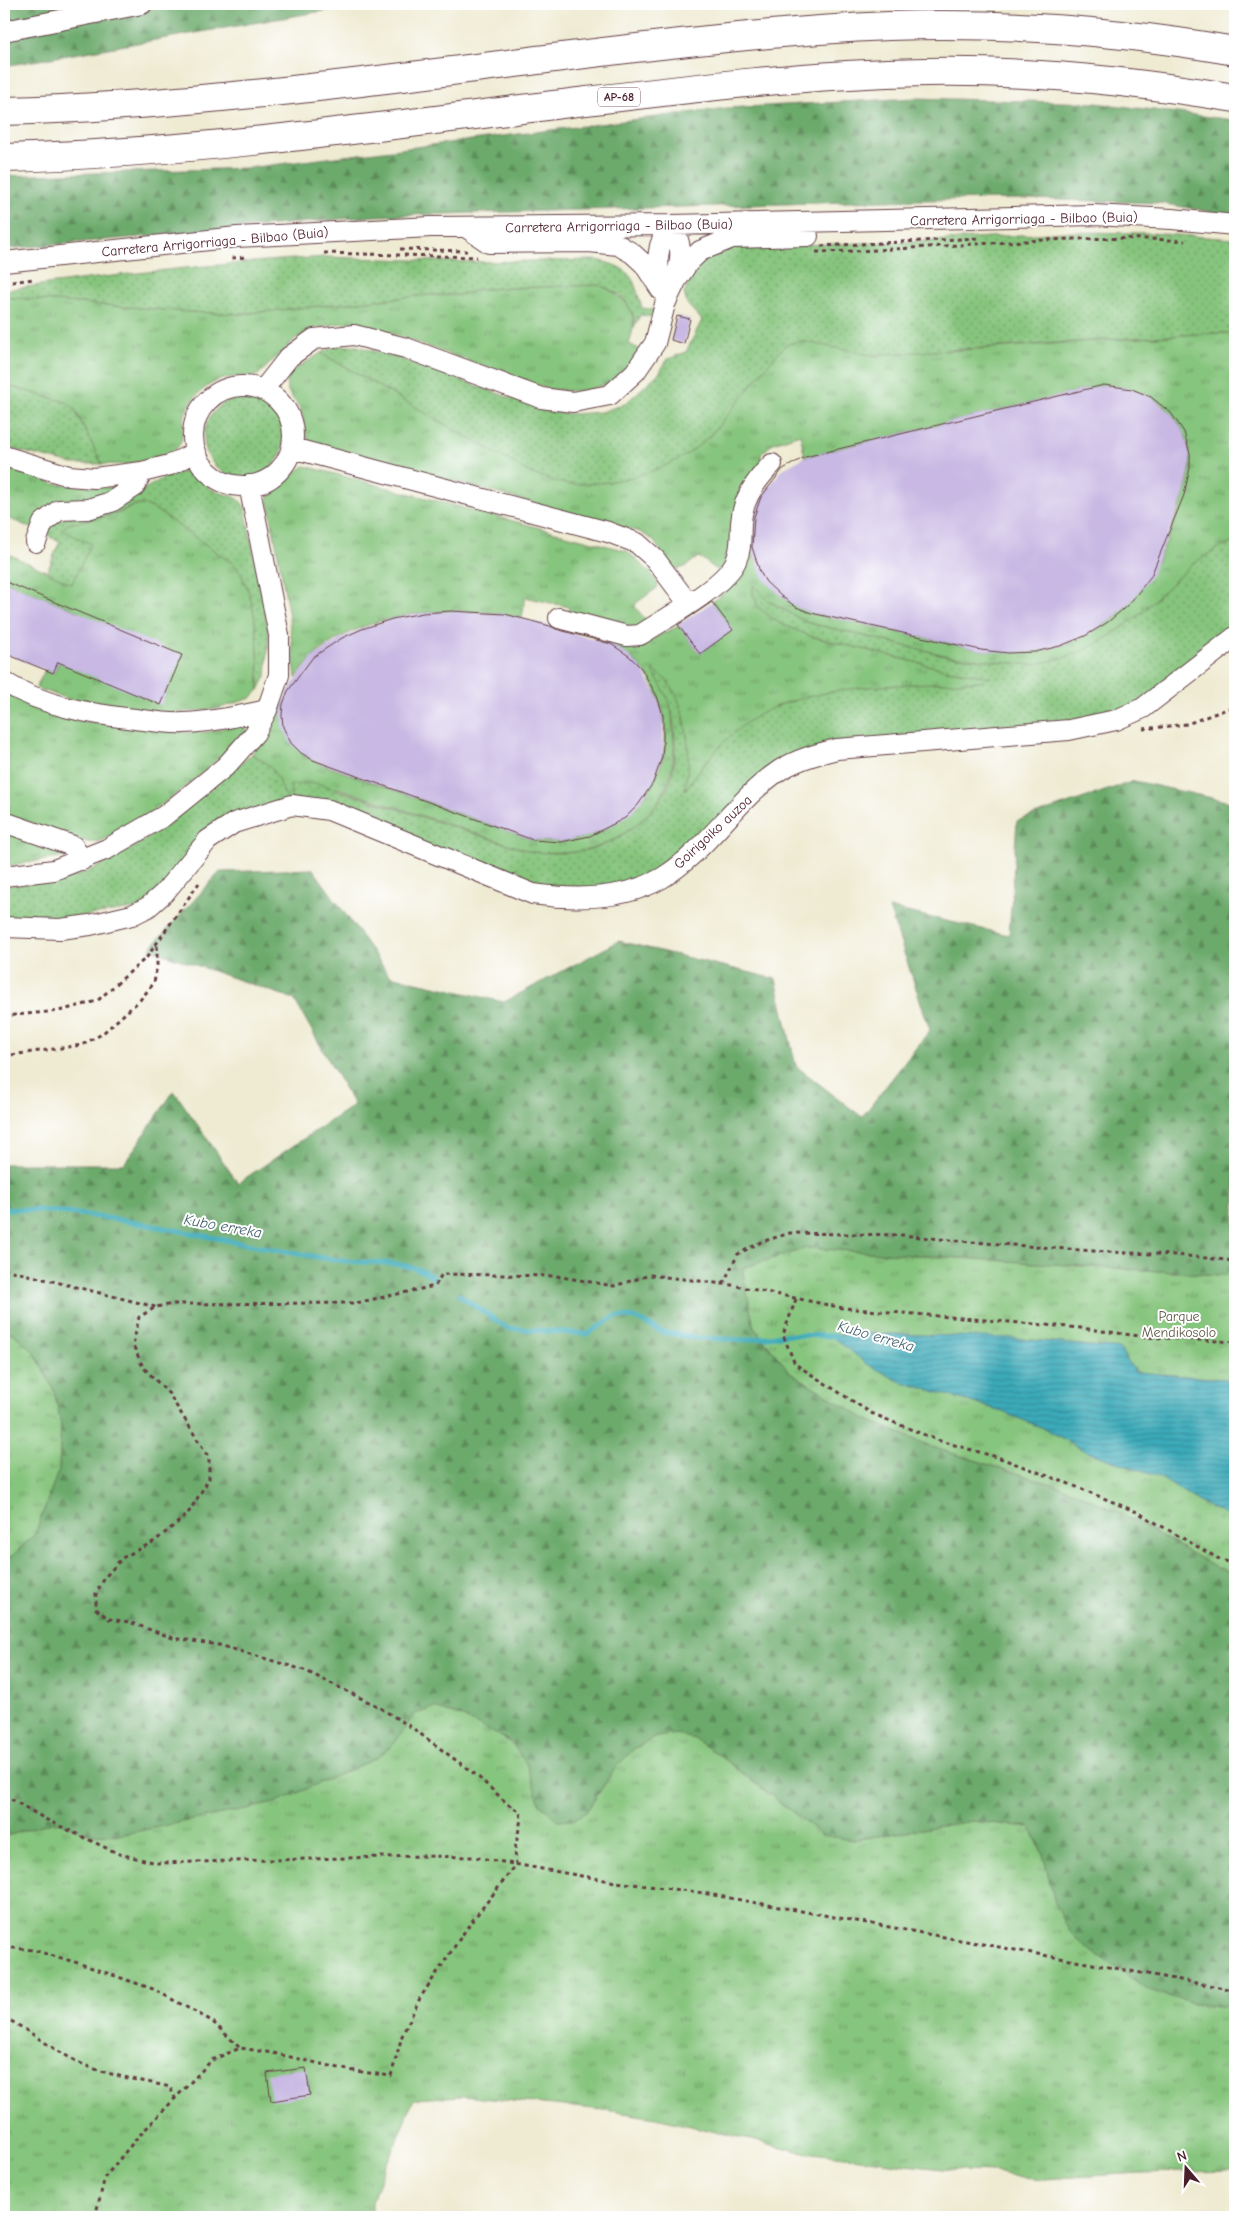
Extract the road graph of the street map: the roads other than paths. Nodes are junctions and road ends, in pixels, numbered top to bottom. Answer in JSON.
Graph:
{"nodes":[{"id":1,"x":142,"y":4,"type":"edge"},
{"id":2,"x":4,"y":31,"type":"edge"},
{"id":3,"x":1235,"y":51,"type":"edge"},
{"id":4,"x":1235,"y":98,"type":"edge"},
{"id":5,"x":4,"y":112,"type":"edge"},
{"id":6,"x":4,"y":158,"type":"edge"},
{"id":7,"x":671,"y":225,"type":"junction"},
{"id":8,"x":1235,"y":225,"type":"edge"},
{"id":9,"x":467,"y":228,"type":"junction"},
{"id":10,"x":985,"y":228,"type":"junction"},
{"id":11,"x":4,"y":262,"type":"edge"},
{"id":12,"x":668,"y":292,"type":"junction"},
{"id":13,"x":263,"y":390,"type":"junction"},
{"id":14,"x":292,"y":448,"type":"junction"},
{"id":15,"x":196,"y":452,"type":"junction"},
{"id":16,"x":4,"y":456,"type":"edge"},
{"id":17,"x":772,"y":464,"type":"dead end"},
{"id":18,"x":142,"y":472,"type":"junction"},
{"id":19,"x":249,"y":485,"type":"junction"},
{"id":20,"x":36,"y":542,"type":"dead end"},
{"id":21,"x":688,"y":603,"type":"junction"},
{"id":22,"x":559,"y":618,"type":"dead end"},
{"id":23,"x":1235,"y":637,"type":"edge"},
{"id":24,"x":4,"y":682,"type":"edge"},
{"id":25,"x":267,"y":710,"type":"junction"},
{"id":26,"x":4,"y":822,"type":"edge"},
{"id":27,"x":82,"y":860,"type":"junction"},
{"id":28,"x":4,"y":876,"type":"edge"},
{"id":29,"x":4,"y":927,"type":"edge"}],
"edges":[{"from":1,"to":2,"type":"street"},
{"from":3,"to":5,"type":"highway"},
{"from":4,"to":6,"type":"highway","number":"AP-68"},
{"from":7,"to":9,"type":"street","name":"Carretera Arrigorriaga - Bilbao (Buia)"},
{"from":7,"to":10,"type":"street","name":"Carretera Arrigorriaga - Bilbao (Buia)"},
{"from":7,"to":12,"type":"street"},
{"from":8,"to":10,"type":"street","name":"Carretera Arrigorriaga - Bilbao (Buia)"},
{"from":9,"to":11,"type":"street","name":"Carretera Arrigorriaga - Bilbao (Buia)"},
{"from":9,"to":12,"type":"street"},
{"from":10,"to":12,"type":"street"},
{"from":12,"to":13,"type":"street"},
{"from":13,"to":14,"type":"street"},
{"from":13,"to":15,"type":"street"},
{"from":14,"to":19,"type":"street"},
{"from":14,"to":21,"type":"street"},
{"from":15,"to":18,"type":"street"},
{"from":15,"to":19,"type":"street"},
{"from":16,"to":18,"type":"street"},
{"from":17,"to":21,"type":"street"},
{"from":18,"to":20,"type":"street"},
{"from":19,"to":25,"type":"street"},
{"from":21,"to":22,"type":"street"},
{"from":23,"to":29,"type":"street","name":"Goirigoiko auzoa"},
{"from":24,"to":25,"type":"street"},
{"from":25,"to":27,"type":"street"},
{"from":26,"to":27,"type":"street"},
{"from":27,"to":28,"type":"street"}]}
